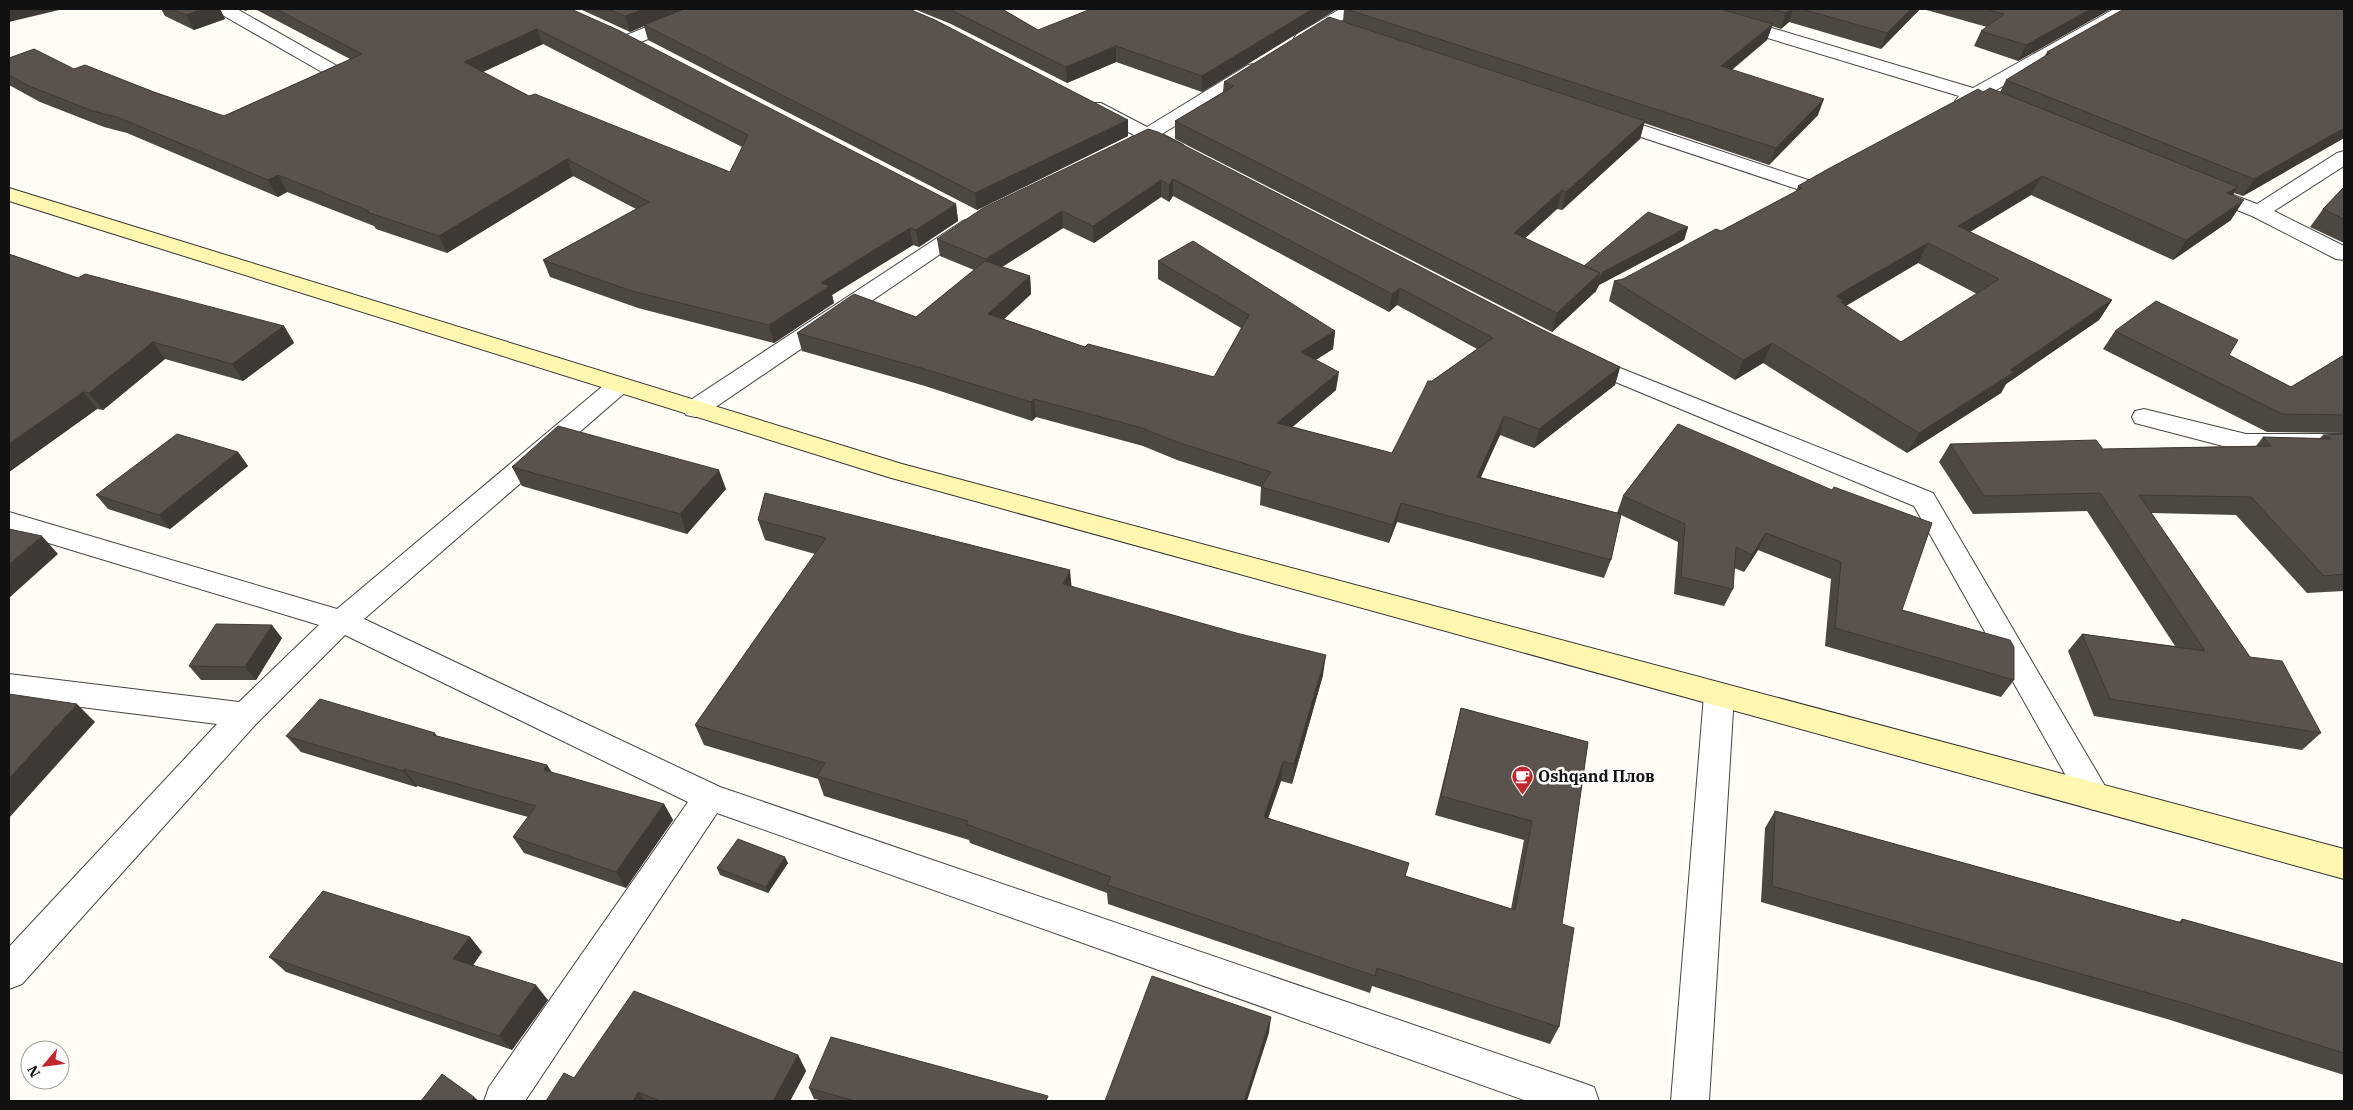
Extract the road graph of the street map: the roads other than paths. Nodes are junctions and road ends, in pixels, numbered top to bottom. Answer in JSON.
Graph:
{"nodes":[{"id":1,"x":225,"y":9,"type":"edge"},
{"id":2,"x":705,"y":9,"type":"edge"},
{"id":3,"x":1691,"y":9,"type":"edge"},
{"id":4,"x":2126,"y":9,"type":"edge"},
{"id":5,"x":1335,"y":18,"type":"edge"},
{"id":6,"x":655,"y":53,"type":"edge"},
{"id":7,"x":340,"y":75,"type":"edge"},
{"id":8,"x":1073,"y":96,"type":"edge"},
{"id":9,"x":1975,"y":96,"type":"junction"},
{"id":10,"x":1950,"y":109,"type":"edge"},
{"id":11,"x":1589,"y":113,"type":"edge"},
{"id":12,"x":2021,"y":114,"type":"edge"},
{"id":13,"x":1150,"y":135,"type":"junction"},
{"id":14,"x":1115,"y":152,"type":"edge"},
{"id":15,"x":2344,"y":157,"type":"edge"},
{"id":16,"x":1193,"y":158,"type":"edge"},
{"id":17,"x":2195,"y":186,"type":"edge"},
{"id":18,"x":9,"y":194,"type":"edge"},
{"id":19,"x":1781,"y":200,"type":"edge"},
{"id":20,"x":2259,"y":212,"type":"junction"},
{"id":21,"x":975,"y":216,"type":"edge"},
{"id":22,"x":2344,"y":254,"type":"edge"},
{"id":23,"x":1569,"y":352,"type":"edge"},
{"id":24,"x":619,"y":384,"type":"junction"},
{"id":25,"x":695,"y":408,"type":"junction"},
{"id":26,"x":2144,"y":417,"type":"dead end"},
{"id":27,"x":2344,"y":442,"type":"edge"},
{"id":28,"x":9,"y":521,"type":"edge"},
{"id":29,"x":342,"y":621,"type":"junction"},
{"id":30,"x":9,"y":686,"type":"edge"},
{"id":31,"x":1719,"y":695,"type":"junction"},
{"id":32,"x":245,"y":715,"type":"junction"},
{"id":33,"x":2094,"y":796,"type":"junction"},
{"id":34,"x":710,"y":797,"type":"junction"},
{"id":35,"x":2344,"y":864,"type":"edge"},
{"id":36,"x":9,"y":972,"type":"edge"},
{"id":37,"x":503,"y":1101,"type":"edge"},
{"id":38,"x":1580,"y":1101,"type":"edge"},
{"id":39,"x":1690,"y":1101,"type":"edge"}],
"edges":[{"from":1,"to":7,"type":"street"},
{"from":2,"to":6,"type":"street"},
{"from":3,"to":9,"type":"street"},
{"from":4,"to":9,"type":"street"},
{"from":5,"to":13,"type":"street"},
{"from":8,"to":13,"type":"street"},
{"from":9,"to":10,"type":"street"},
{"from":9,"to":12,"type":"street"},
{"from":11,"to":19,"type":"street"},
{"from":13,"to":14,"type":"street"},
{"from":13,"to":16,"type":"street"},
{"from":15,"to":20,"type":"street"},
{"from":17,"to":20,"type":"street"},
{"from":18,"to":24,"type":"main road"},
{"from":20,"to":22,"type":"street"},
{"from":21,"to":25,"type":"street"},
{"from":23,"to":33,"type":"street"},
{"from":24,"to":25,"type":"main road"},
{"from":24,"to":29,"type":"street"},
{"from":25,"to":31,"type":"main road"},
{"from":26,"to":27,"type":"street"},
{"from":28,"to":29,"type":"street"},
{"from":29,"to":32,"type":"street"},
{"from":29,"to":34,"type":"street"},
{"from":30,"to":32,"type":"street"},
{"from":31,"to":33,"type":"main road"},
{"from":31,"to":39,"type":"street"},
{"from":32,"to":36,"type":"street"},
{"from":33,"to":35,"type":"main road"},
{"from":34,"to":37,"type":"street"},
{"from":34,"to":38,"type":"street"}]}
